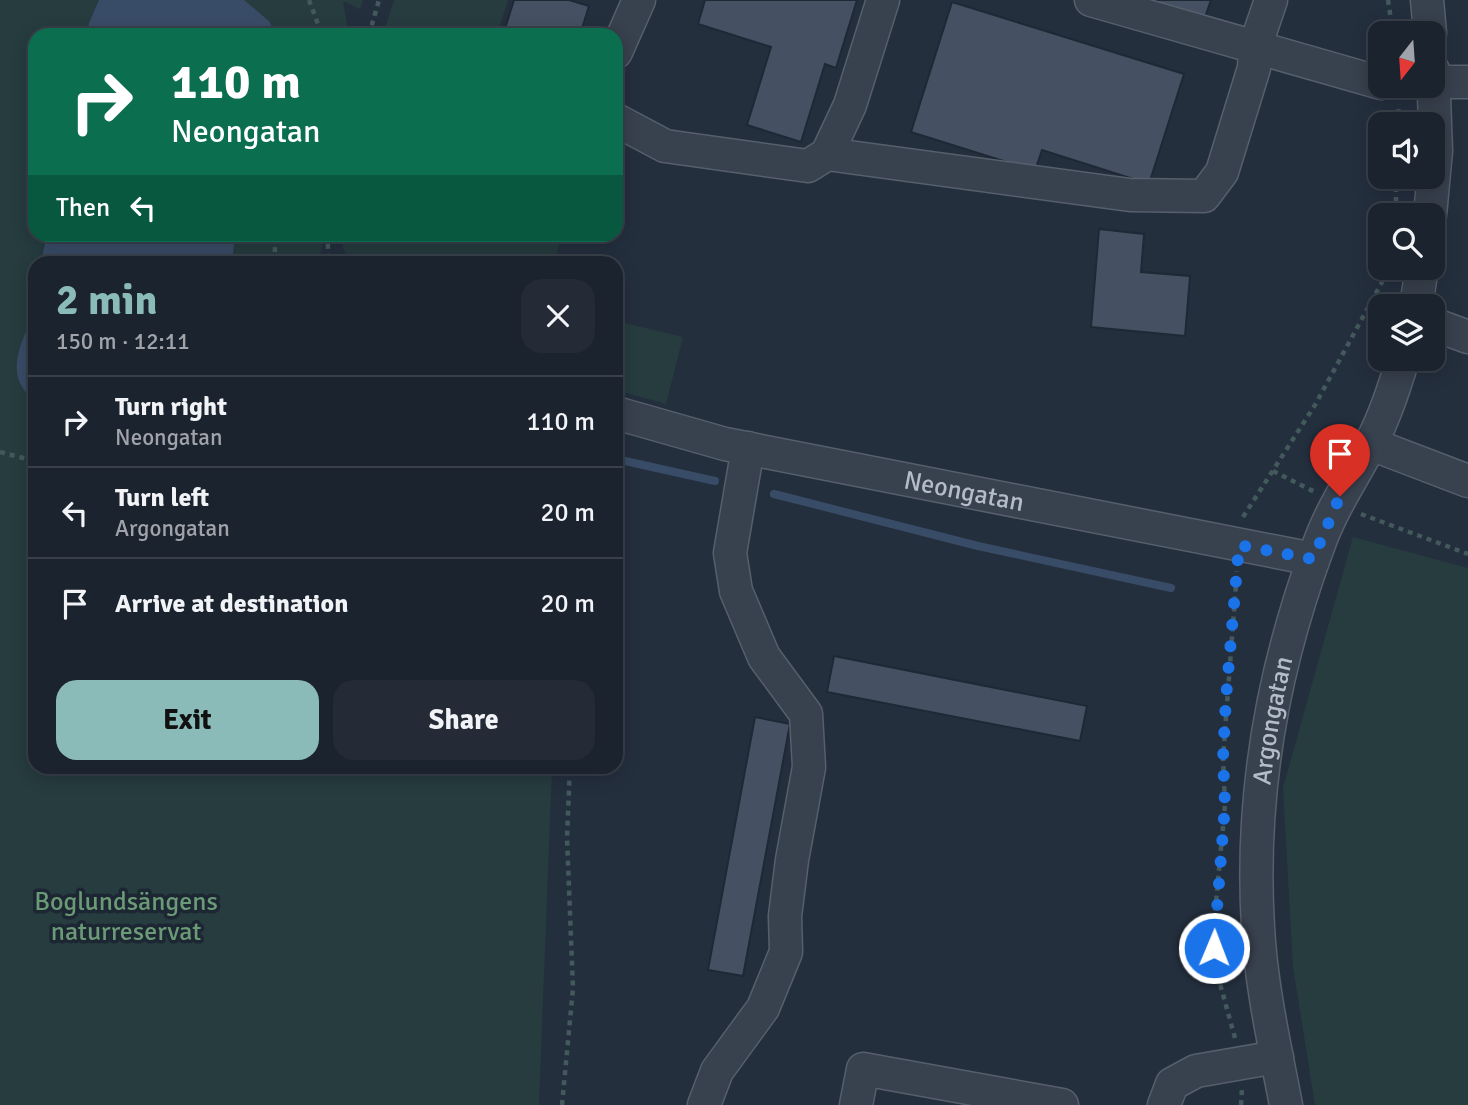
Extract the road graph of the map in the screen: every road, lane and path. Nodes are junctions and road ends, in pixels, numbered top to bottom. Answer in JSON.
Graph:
{"nodes":[{"id":1,"x":309,"y":0,"type":"edge"},
{"id":2,"x":379,"y":0,"type":"edge"},
{"id":3,"x":639,"y":0,"type":"edge"},
{"id":4,"x":883,"y":0,"type":"edge"},
{"id":5,"x":1091,"y":0,"type":"edge"},
{"id":6,"x":1271,"y":0,"type":"edge"},
{"id":7,"x":1388,"y":0,"type":"edge"},
{"id":8,"x":1427,"y":0,"type":"edge"},
{"id":9,"x":1391,"y":21,"type":"edge"},
{"id":10,"x":1429,"y":21,"type":"edge"},
{"id":11,"x":319,"y":28,"type":"edge"},
{"id":12,"x":371,"y":28,"type":"edge"},
{"id":13,"x":623,"y":36,"type":"edge"},
{"id":14,"x":1255,"y":47,"type":"junction"},
{"id":15,"x":1368,"y":79,"type":"edge"},
{"id":16,"x":1446,"y":82,"type":"edge"},
{"id":17,"x":1468,"y":82,"type":"edge"},
{"id":18,"x":1434,"y":98,"type":"edge"},
{"id":19,"x":623,"y":124,"type":"edge"},
{"id":20,"x":827,"y":154,"type":"junction"},
{"id":21,"x":1431,"y":203,"type":"edge"},
{"id":22,"x":1382,"y":280,"type":"edge"},
{"id":23,"x":1445,"y":328,"type":"edge"},
{"id":24,"x":1468,"y":337,"type":"edge"},
{"id":25,"x":1399,"y":371,"type":"edge"},
{"id":26,"x":623,"y":415,"type":"edge"},
{"id":27,"x":1371,"y":444,"type":"junction"},
{"id":28,"x":748,"y":448,"type":"junction"},
{"id":29,"x":0,"y":452,"type":"edge"},
{"id":30,"x":28,"y":459,"type":"edge"},
{"id":31,"x":1273,"y":471,"type":"junction"},
{"id":32,"x":1468,"y":481,"type":"edge"},
{"id":33,"x":1310,"y":490,"type":"dead end"},
{"id":34,"x":1354,"y":512,"type":"dead end"},
{"id":35,"x":1239,"y":545,"type":"junction"},
{"id":36,"x":1468,"y":554,"type":"edge"},
{"id":37,"x":1313,"y":559,"type":"junction"},
{"id":38,"x":570,"y":774,"type":"edge"},
{"id":39,"x":1235,"y":1040,"type":"dead end"},
{"id":40,"x":1277,"y":1057,"type":"junction"},
{"id":41,"x":1242,"y":1087,"type":"dead end"},
{"id":42,"x":562,"y":1105,"type":"edge"},
{"id":43,"x":704,"y":1105,"type":"edge"},
{"id":44,"x":856,"y":1105,"type":"edge"},
{"id":45,"x":1062,"y":1105,"type":"edge"},
{"id":46,"x":1164,"y":1105,"type":"edge"},
{"id":47,"x":1241,"y":1105,"type":"edge"},
{"id":48,"x":1286,"y":1105,"type":"edge"}],
"edges":[{"from":1,"to":11,"type":"path"},
{"from":2,"to":12,"type":"path"},
{"from":3,"to":13,"type":"street"},
{"from":4,"to":20,"type":"street"},
{"from":5,"to":14,"type":"street"},
{"from":6,"to":14,"type":"street"},
{"from":7,"to":9,"type":"path"},
{"from":8,"to":10,"type":"street"},
{"from":14,"to":15,"type":"street"},
{"from":14,"to":20,"type":"street"},
{"from":16,"to":17,"type":"street"},
{"from":18,"to":21,"type":"street"},
{"from":19,"to":20,"type":"street"},
{"from":22,"to":31,"type":"path"},
{"from":23,"to":24,"type":"street"},
{"from":25,"to":27,"type":"street","name":"Argongatan"},
{"from":26,"to":28,"type":"street","name":"Neongatan"},
{"from":27,"to":32,"type":"street"},
{"from":27,"to":37,"type":"street","name":"Argongatan"},
{"from":28,"to":35,"type":"street","name":"Neongatan"},
{"from":28,"to":43,"type":"street"},
{"from":29,"to":30,"type":"path"},
{"from":31,"to":33,"type":"path"},
{"from":31,"to":35,"type":"path"},
{"from":34,"to":36,"type":"path"},
{"from":35,"to":37,"type":"street","name":"Neongatan"},
{"from":35,"to":39,"type":"path"},
{"from":37,"to":40,"type":"street","name":"Argongatan"},
{"from":38,"to":42,"type":"path"},
{"from":40,"to":46,"type":"street"},
{"from":40,"to":48,"type":"street","name":"Argongatan"},
{"from":41,"to":47,"type":"path"},
{"from":44,"to":45,"type":"street"}]}
